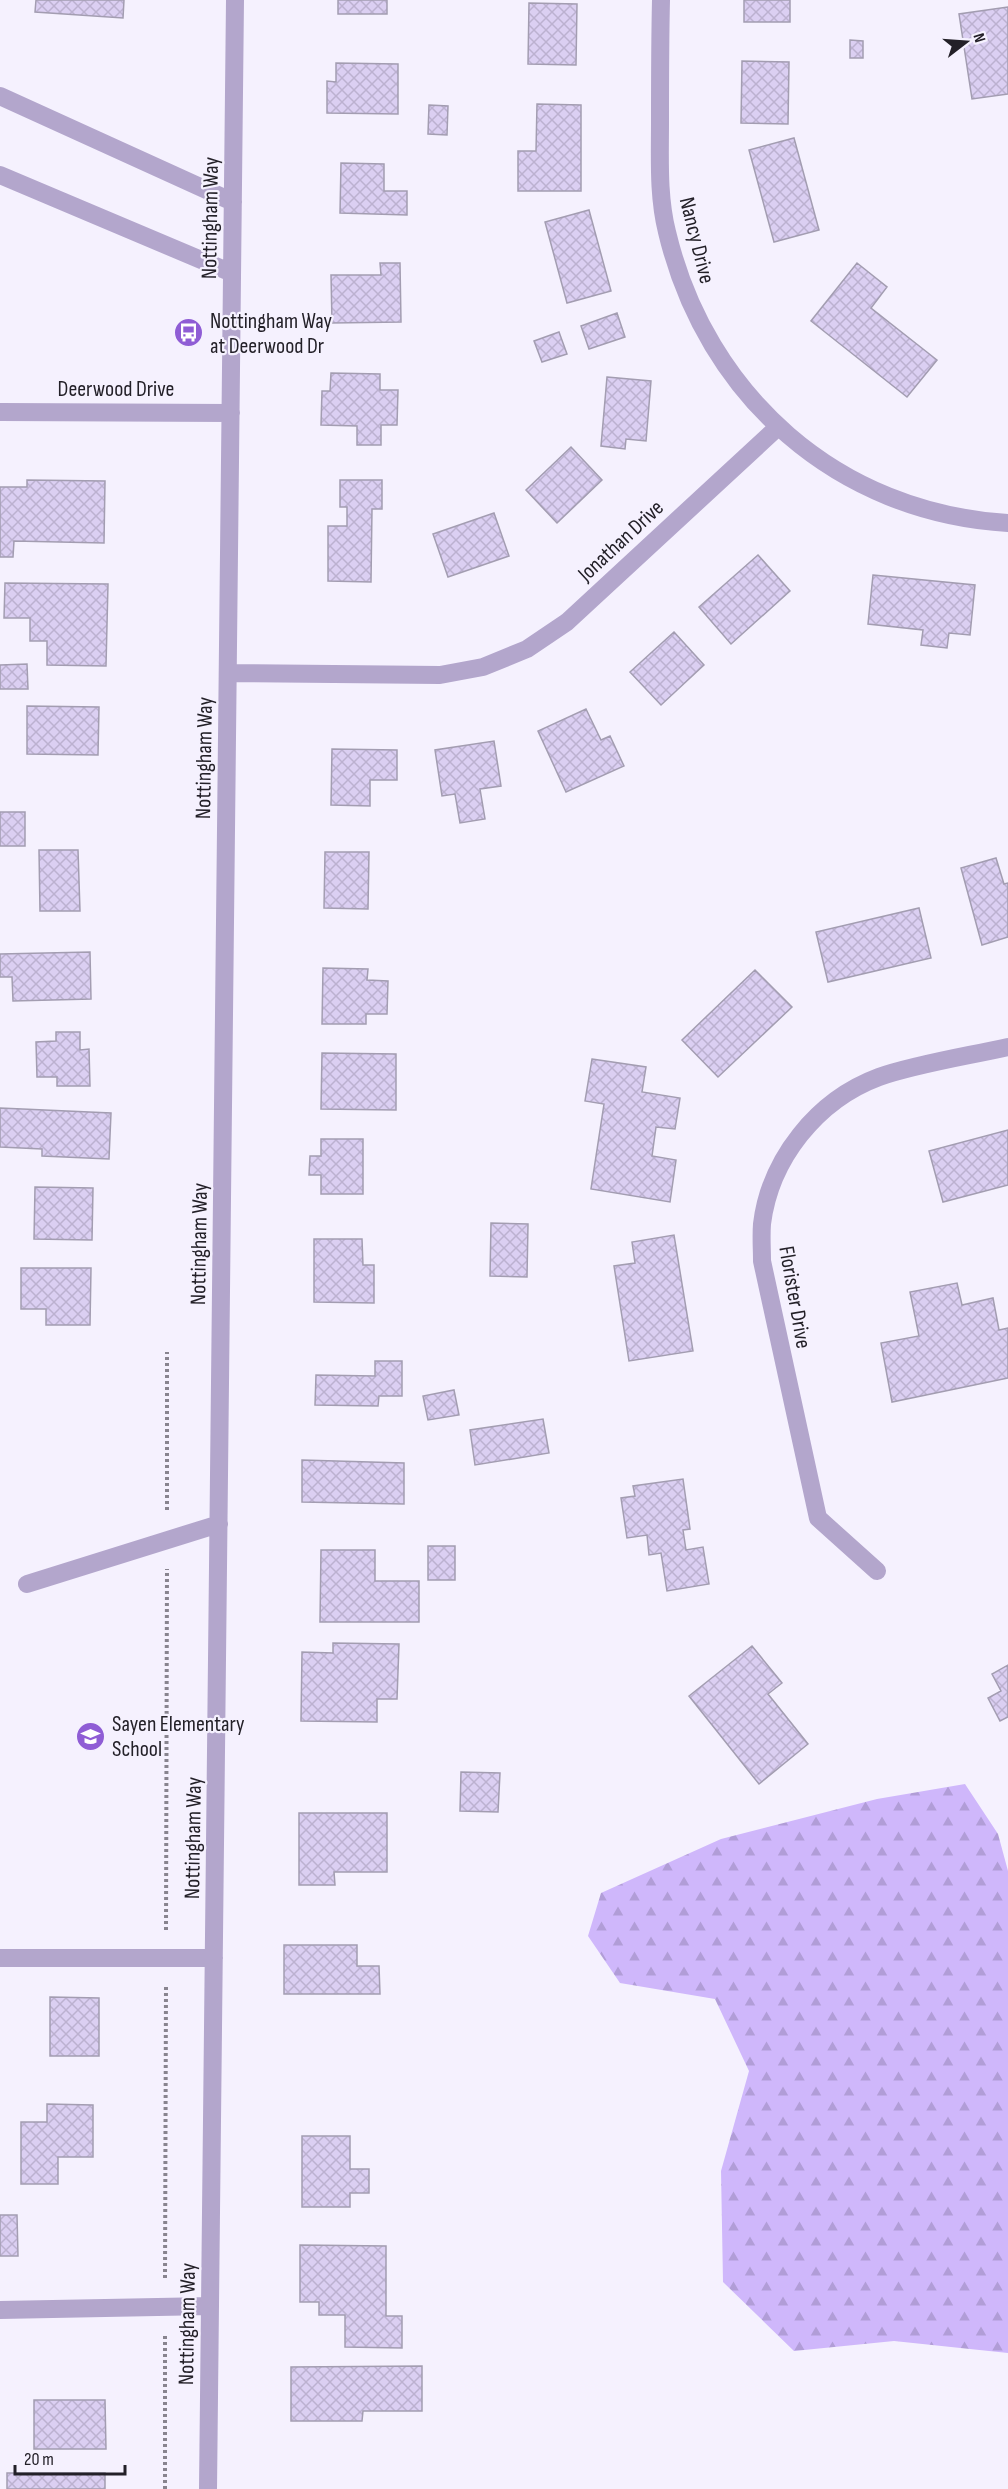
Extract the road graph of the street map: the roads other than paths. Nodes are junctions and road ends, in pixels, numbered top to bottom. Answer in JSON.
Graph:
{"nodes":[{"id":1,"x":235,"y":0,"type":"edge"},
{"id":2,"x":661,"y":0,"type":"edge"},
{"id":3,"x":0,"y":96,"type":"edge"},
{"id":4,"x":0,"y":175,"type":"edge"},
{"id":5,"x":233,"y":202,"type":"junction"},
{"id":6,"x":232,"y":273,"type":"junction"},
{"id":7,"x":0,"y":412,"type":"edge"},
{"id":8,"x":231,"y":413,"type":"junction"},
{"id":9,"x":778,"y":427,"type":"junction"},
{"id":10,"x":1008,"y":523,"type":"edge"},
{"id":11,"x":228,"y":674,"type":"junction"},
{"id":12,"x":1008,"y":1047,"type":"edge"},
{"id":13,"x":219,"y":1524,"type":"junction"},
{"id":14,"x":877,"y":1571,"type":"dead end"},
{"id":15,"x":27,"y":1584,"type":"dead end"},
{"id":16,"x":0,"y":1958,"type":"edge"},
{"id":17,"x":214,"y":1958,"type":"junction"},
{"id":18,"x":210,"y":2306,"type":"junction"},
{"id":19,"x":0,"y":2310,"type":"edge"},
{"id":20,"x":208,"y":2489,"type":"edge"}],
"edges":[{"from":1,"to":5,"type":"street","name":"Nottingham Way"},
{"from":2,"to":9,"type":"street","name":"Nancy Drive"},
{"from":3,"to":5,"type":"street"},
{"from":4,"to":6,"type":"street"},
{"from":5,"to":6,"type":"street","name":"Nottingham Way"},
{"from":6,"to":8,"type":"street","name":"Nottingham Way"},
{"from":7,"to":8,"type":"street","name":"Deerwood Drive"},
{"from":8,"to":11,"type":"street","name":"Nottingham Way"},
{"from":9,"to":10,"type":"street"},
{"from":9,"to":11,"type":"street","name":"Jonathan Drive"},
{"from":11,"to":13,"type":"street","name":"Nottingham Way"},
{"from":12,"to":14,"type":"street","name":"Florister Drive"},
{"from":13,"to":15,"type":"street"},
{"from":13,"to":17,"type":"street","name":"Nottingham Way"},
{"from":16,"to":17,"type":"street"},
{"from":17,"to":18,"type":"street","name":"Nottingham Way"},
{"from":18,"to":19,"type":"street"},
{"from":18,"to":20,"type":"street","name":"Nottingham Way"}]}
